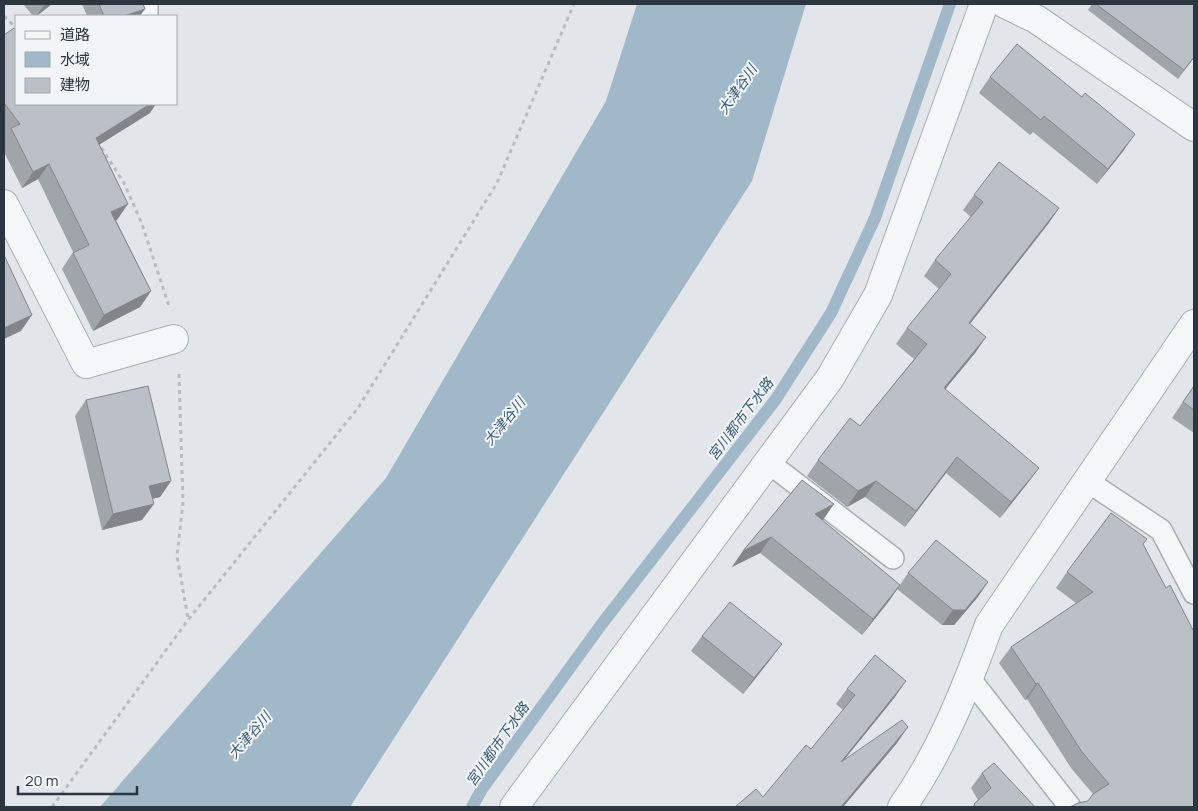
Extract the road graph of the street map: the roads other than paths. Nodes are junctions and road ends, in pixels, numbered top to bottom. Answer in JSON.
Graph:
{"nodes":[{"id":1,"x":984,"y":4,"type":"edge"},
{"id":2,"x":1005,"y":4,"type":"edge"},
{"id":3,"x":1042,"y":11,"type":"edge"},
{"id":4,"x":1193,"y":122,"type":"edge"},
{"id":5,"x":4,"y":204,"type":"edge"},
{"id":6,"x":1192,"y":334,"type":"edge"},
{"id":7,"x":174,"y":339,"type":"dead end"},
{"id":8,"x":769,"y":463,"type":"junction"},
{"id":9,"x":1087,"y":481,"type":"junction"},
{"id":10,"x":894,"y":558,"type":"dead end"},
{"id":11,"x":1194,"y":592,"type":"edge"},
{"id":12,"x":970,"y":679,"type":"junction"},
{"id":13,"x":514,"y":807,"type":"edge"},
{"id":14,"x":902,"y":807,"type":"edge"},
{"id":15,"x":1070,"y":807,"type":"edge"}],
"edges":[{"from":1,"to":8,"type":"street"},
{"from":2,"to":3,"type":"street"},
{"from":3,"to":4,"type":"street"},
{"from":5,"to":7,"type":"street"},
{"from":6,"to":9,"type":"street"},
{"from":8,"to":10,"type":"lane"},
{"from":8,"to":13,"type":"street"},
{"from":9,"to":11,"type":"lane"},
{"from":9,"to":12,"type":"street"},
{"from":12,"to":14,"type":"street"},
{"from":12,"to":15,"type":"lane"}]}
